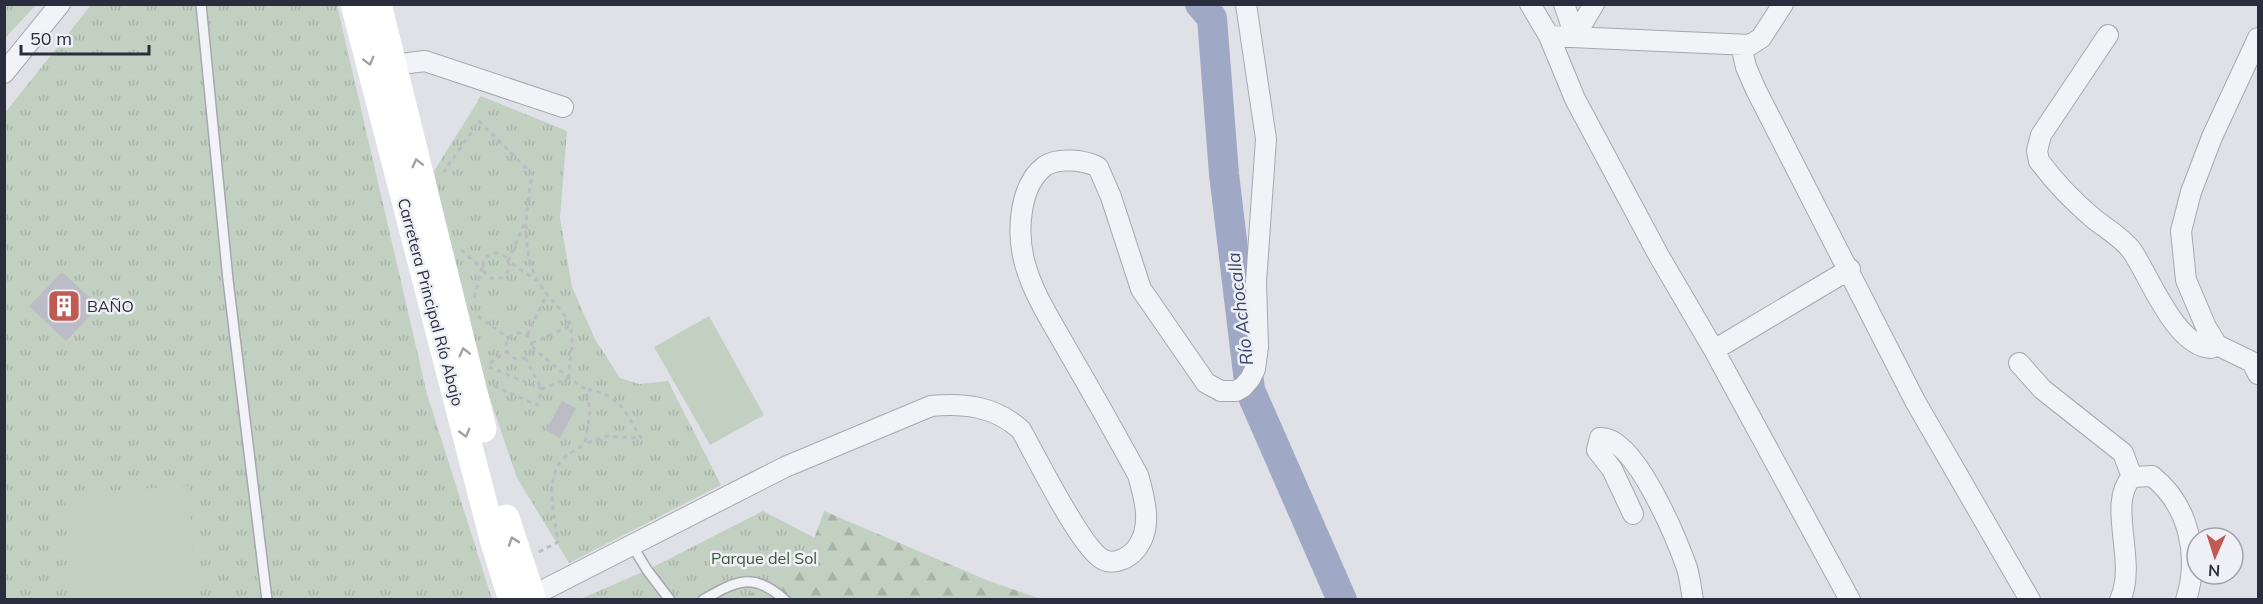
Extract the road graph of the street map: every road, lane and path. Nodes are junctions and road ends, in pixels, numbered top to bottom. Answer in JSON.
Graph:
{"nodes":[{"id":1,"x":60,"y":4,"type":"edge"},
{"id":2,"x":201,"y":4,"type":"edge"},
{"id":3,"x":354,"y":4,"type":"edge"},
{"id":4,"x":378,"y":4,"type":"edge"},
{"id":5,"x":1246,"y":4,"type":"edge"},
{"id":6,"x":1530,"y":4,"type":"edge"},
{"id":7,"x":1564,"y":4,"type":"edge"},
{"id":8,"x":1594,"y":4,"type":"edge"},
{"id":9,"x":1784,"y":4,"type":"edge"},
{"id":10,"x":2108,"y":35,"type":"dead end"},
{"id":11,"x":1549,"y":36,"type":"junction"},
{"id":12,"x":1575,"y":36,"type":"junction"},
{"id":13,"x":2259,"y":38,"type":"edge"},
{"id":14,"x":1741,"y":45,"type":"junction"},
{"id":15,"x":393,"y":65,"type":"junction"},
{"id":16,"x":4,"y":73,"type":"edge"},
{"id":17,"x":562,"y":107,"type":"dead end"},
{"id":18,"x":440,"y":177,"type":"dead end"},
{"id":19,"x":525,"y":222,"type":"junction"},
{"id":20,"x":459,"y":248,"type":"dead end"},
{"id":21,"x":508,"y":261,"type":"junction"},
{"id":22,"x":482,"y":268,"type":"junction"},
{"id":23,"x":1850,"y":269,"type":"junction"},
{"id":24,"x":540,"y":283,"type":"junction"},
{"id":25,"x":547,"y":294,"type":"junction"},
{"id":26,"x":474,"y":300,"type":"dead end"},
{"id":27,"x":474,"y":321,"type":"dead end"},
{"id":28,"x":570,"y":326,"type":"junction"},
{"id":29,"x":527,"y":335,"type":"junction"},
{"id":30,"x":508,"y":338,"type":"junction"},
{"id":31,"x":532,"y":345,"type":"junction"},
{"id":32,"x":2217,"y":345,"type":"junction"},
{"id":33,"x":1714,"y":350,"type":"junction"},
{"id":34,"x":507,"y":351,"type":"junction"},
{"id":35,"x":525,"y":358,"type":"junction"},
{"id":36,"x":2019,"y":363,"type":"dead end"},
{"id":37,"x":486,"y":365,"type":"junction"},
{"id":38,"x":2259,"y":374,"type":"edge"},
{"id":39,"x":488,"y":375,"type":"dead end"},
{"id":40,"x":569,"y":378,"type":"junction"},
{"id":41,"x":491,"y":384,"type":"dead end"},
{"id":42,"x":542,"y":389,"type":"junction"},
{"id":43,"x":585,"y":389,"type":"junction"},
{"id":44,"x":585,"y":444,"type":"junction"},
{"id":45,"x":2132,"y":477,"type":"junction"},
{"id":46,"x":1633,"y":514,"type":"dead end"},
{"id":47,"x":632,"y":545,"type":"junction"},
{"id":48,"x":520,"y":562,"type":"junction"},
{"id":49,"x":522,"y":599,"type":"edge"},
{"id":50,"x":267,"y":600,"type":"edge"},
{"id":51,"x":670,"y":600,"type":"edge"},
{"id":52,"x":703,"y":600,"type":"edge"},
{"id":53,"x":785,"y":600,"type":"edge"},
{"id":54,"x":1693,"y":600,"type":"edge"},
{"id":55,"x":1850,"y":600,"type":"edge"},
{"id":56,"x":2030,"y":600,"type":"edge"},
{"id":57,"x":2120,"y":600,"type":"edge"},
{"id":58,"x":2186,"y":600,"type":"edge"}],
"edges":[{"from":1,"to":16,"type":"street"},
{"from":2,"to":50,"type":"lane"},
{"from":3,"to":49,"type":"main road","name":"Carretera Principal Río Abajo","one_way":true},
{"from":4,"to":15,"type":"main road","name":"Carretera Principal Río Abajo"},
{"from":5,"to":47,"type":"street"},
{"from":6,"to":11,"type":"street"},
{"from":7,"to":12,"type":"street"},
{"from":8,"to":12,"type":"street"},
{"from":9,"to":14,"type":"street"},
{"from":10,"to":32,"type":"street"},
{"from":11,"to":12,"type":"street"},
{"from":11,"to":33,"type":"street"},
{"from":12,"to":14,"type":"street"},
{"from":13,"to":32,"type":"street"},
{"from":14,"to":23,"type":"street"},
{"from":15,"to":17,"type":"street"},
{"from":48,"to":15,"type":"main road","name":"Carretera Principal Río Abajo","one_way":true},
{"from":18,"to":19,"type":"path"},
{"from":19,"to":21,"type":"path"},
{"from":19,"to":24,"type":"path"},
{"from":20,"to":22,"type":"path"},
{"from":21,"to":22,"type":"path"},
{"from":21,"to":22,"type":"path"},
{"from":21,"to":24,"type":"path"},
{"from":22,"to":26,"type":"path"},
{"from":23,"to":33,"type":"street"},
{"from":23,"to":56,"type":"street"},
{"from":24,"to":25,"type":"path"},
{"from":25,"to":28,"type":"path"},
{"from":25,"to":29,"type":"path"},
{"from":27,"to":30,"type":"path"},
{"from":28,"to":31,"type":"path"},
{"from":28,"to":40,"type":"path"},
{"from":29,"to":30,"type":"path"},
{"from":29,"to":31,"type":"path"},
{"from":30,"to":34,"type":"path"},
{"from":31,"to":35,"type":"path"},
{"from":31,"to":40,"type":"path"},
{"from":32,"to":38,"type":"street"},
{"from":33,"to":55,"type":"street"},
{"from":34,"to":35,"type":"path"},
{"from":34,"to":37,"type":"path"},
{"from":35,"to":42,"type":"path"},
{"from":36,"to":45,"type":"street"},
{"from":37,"to":39,"type":"path"},
{"from":37,"to":42,"type":"path"},
{"from":40,"to":42,"type":"path"},
{"from":40,"to":43,"type":"path"},
{"from":41,"to":42,"type":"path"},
{"from":43,"to":44,"type":"path"},
{"from":43,"to":44,"type":"path"},
{"from":44,"to":48,"type":"path"},
{"from":45,"to":57,"type":"street"},
{"from":45,"to":58,"type":"street"},
{"from":46,"to":54,"type":"street"},
{"from":47,"to":49,"type":"street"},
{"from":47,"to":51,"type":"lane"},
{"from":48,"to":49,"type":"main road","name":"Carretera Principal Río Abajo"},
{"from":52,"to":53,"type":"lane"}]}
